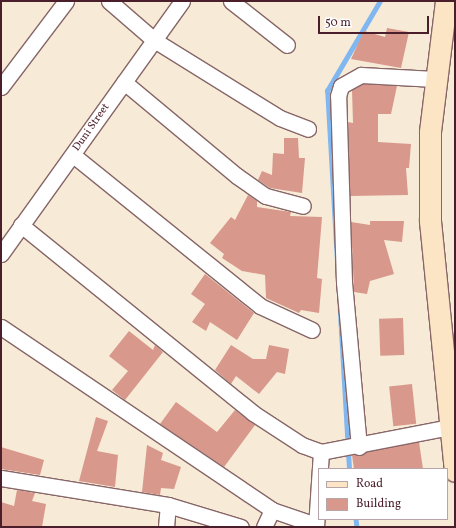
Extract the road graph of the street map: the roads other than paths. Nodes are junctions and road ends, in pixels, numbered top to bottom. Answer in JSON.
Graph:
{"nodes":[{"id":1,"x":66,"y":1,"type":"edge"},
{"id":2,"x":109,"y":1,"type":"edge"},
{"id":3,"x":182,"y":1,"type":"edge"},
{"id":4,"x":231,"y":1,"type":"edge"},
{"id":5,"x":446,"y":1,"type":"edge"},
{"id":6,"x":455,"y":36,"type":"edge"},
{"id":7,"x":154,"y":40,"type":"junction"},
{"id":8,"x":287,"y":45,"type":"dead end"},
{"id":9,"x":435,"y":79,"type":"junction"},
{"id":10,"x":124,"y":82,"type":"junction"},
{"id":11,"x":1,"y":87,"type":"edge"},
{"id":12,"x":308,"y":129,"type":"dead end"},
{"id":13,"x":73,"y":155,"type":"junction"},
{"id":14,"x":303,"y":206,"type":"dead end"},
{"id":15,"x":21,"y":225,"type":"junction"},
{"id":16,"x":1,"y":254,"type":"edge"},
{"id":17,"x":1,"y":327,"type":"edge"},
{"id":18,"x":312,"y":330,"type":"dead end"},
{"id":19,"x":455,"y":369,"type":"edge"},
{"id":20,"x":450,"y":426,"type":"junction"},
{"id":21,"x":359,"y":447,"type":"junction"},
{"id":22,"x":321,"y":452,"type":"junction"},
{"id":23,"x":320,"y":468,"type":"edge"},
{"id":24,"x":455,"y":471,"type":"edge"},
{"id":25,"x":1,"y":478,"type":"edge"},
{"id":26,"x":318,"y":496,"type":"edge"},
{"id":27,"x":168,"y":505,"type":"junction"},
{"id":28,"x":272,"y":510,"type":"junction"},
{"id":29,"x":316,"y":526,"type":"edge"},
{"id":30,"x":166,"y":527,"type":"edge"},
{"id":31,"x":241,"y":527,"type":"edge"},
{"id":32,"x":264,"y":527,"type":"edge"}],
"edges":[{"from":1,"to":11,"type":"street"},
{"from":2,"to":7,"type":"street"},
{"from":3,"to":7,"type":"street","name":"Duni Street"},
{"from":4,"to":8,"type":"street"},
{"from":5,"to":9,"type":"main road"},
{"from":6,"to":19,"type":"main road"},
{"from":7,"to":10,"type":"street","name":"Duni Street"},
{"from":7,"to":12,"type":"street"},
{"from":9,"to":20,"type":"main road"},
{"from":9,"to":21,"type":"street"},
{"from":10,"to":13,"type":"street","name":"Duni Street"},
{"from":10,"to":14,"type":"street"},
{"from":13,"to":15,"type":"street","name":"Duni Street"},
{"from":13,"to":18,"type":"street"},
{"from":15,"to":16,"type":"street","name":"Duni Street"},
{"from":15,"to":22,"type":"street"},
{"from":17,"to":28,"type":"street"},
{"from":20,"to":21,"type":"street"},
{"from":20,"to":24,"type":"main road"},
{"from":21,"to":22,"type":"street"},
{"from":22,"to":23,"type":"street"},
{"from":25,"to":27,"type":"street"},
{"from":26,"to":29,"type":"street"},
{"from":27,"to":30,"type":"street"},
{"from":27,"to":31,"type":"street"},
{"from":28,"to":29,"type":"street"},
{"from":28,"to":32,"type":"street"}]}
